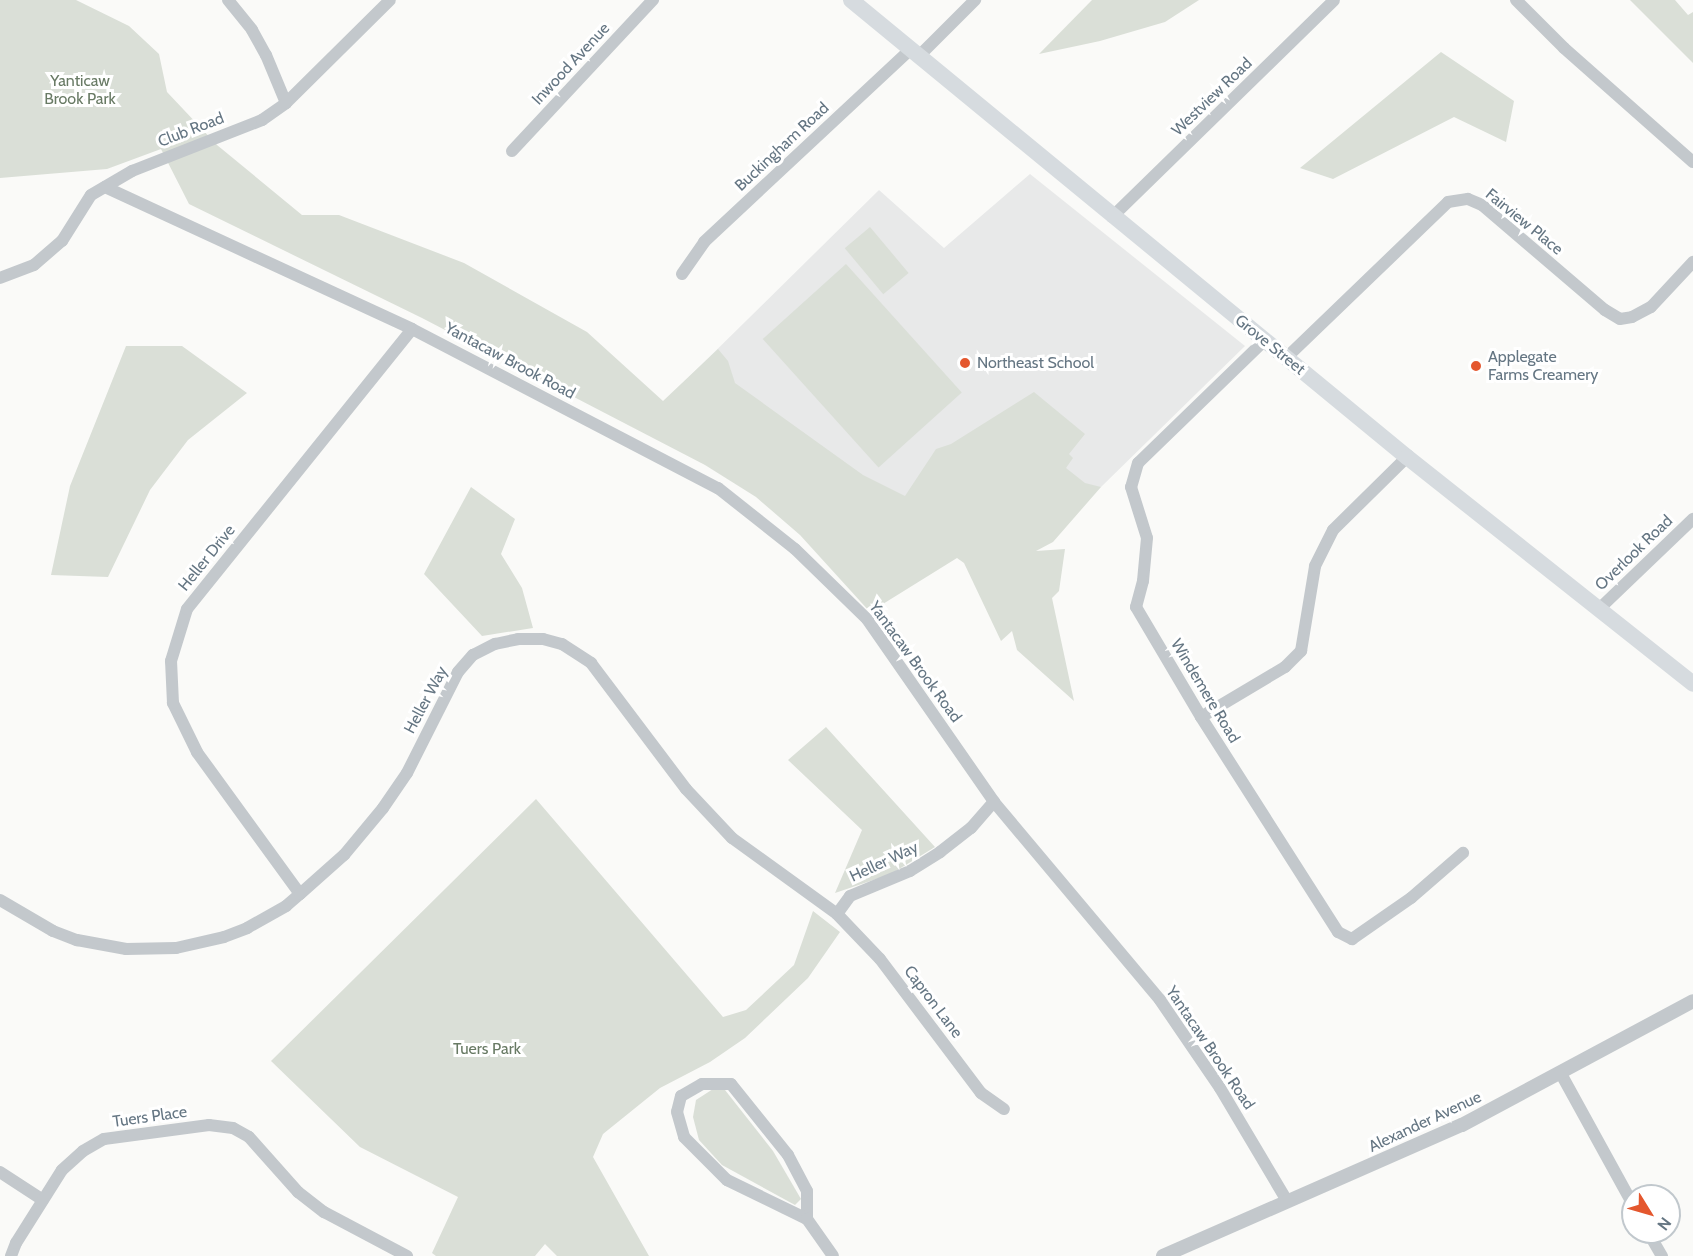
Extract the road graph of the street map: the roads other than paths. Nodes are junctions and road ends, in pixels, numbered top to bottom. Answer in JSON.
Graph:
{"nodes":[{"id":1,"x":228,"y":0,"type":"edge"},
{"id":2,"x":390,"y":0,"type":"edge"},
{"id":3,"x":653,"y":0,"type":"edge"},
{"id":4,"x":851,"y":0,"type":"edge"},
{"id":5,"x":975,"y":0,"type":"edge"},
{"id":6,"x":1334,"y":0,"type":"edge"},
{"id":7,"x":1516,"y":0,"type":"edge"},
{"id":8,"x":914,"y":53,"type":"junction"},
{"id":9,"x":286,"y":103,"type":"junction"},
{"id":10,"x":512,"y":151,"type":"dead end"},
{"id":11,"x":1693,"y":162,"type":"edge"},
{"id":12,"x":105,"y":188,"type":"junction"},
{"id":13,"x":1112,"y":217,"type":"junction"},
{"id":14,"x":1693,"y":262,"type":"edge"},
{"id":15,"x":682,"y":274,"type":"dead end"},
{"id":16,"x":0,"y":278,"type":"edge"},
{"id":17,"x":412,"y":329,"type":"junction"},
{"id":18,"x":1264,"y":341,"type":"junction"},
{"id":19,"x":1286,"y":358,"type":"junction"},
{"id":20,"x":1407,"y":457,"type":"junction"},
{"id":21,"x":1693,"y":519,"type":"edge"},
{"id":22,"x":1598,"y":610,"type":"junction"},
{"id":23,"x":1693,"y":684,"type":"edge"},
{"id":24,"x":1201,"y":717,"type":"junction"},
{"id":25,"x":994,"y":802,"type":"junction"},
{"id":26,"x":1463,"y":853,"type":"dead end"},
{"id":27,"x":300,"y":894,"type":"junction"},
{"id":28,"x":0,"y":900,"type":"edge"},
{"id":29,"x":837,"y":914,"type":"junction"},
{"id":30,"x":1693,"y":1001,"type":"edge"},
{"id":31,"x":1560,"y":1072,"type":"junction"},
{"id":32,"x":1004,"y":1109,"type":"dead end"},
{"id":33,"x":0,"y":1172,"type":"edge"},
{"id":34,"x":1621,"y":1184,"type":"edge"},
{"id":35,"x":43,"y":1200,"type":"junction"},
{"id":36,"x":1287,"y":1201,"type":"junction"},
{"id":37,"x":807,"y":1219,"type":"junction"},
{"id":38,"x":11,"y":1256,"type":"edge"},
{"id":39,"x":407,"y":1256,"type":"edge"},
{"id":40,"x":833,"y":1256,"type":"edge"},
{"id":41,"x":1163,"y":1256,"type":"edge"}],
"edges":[{"from":1,"to":9,"type":"street"},
{"from":2,"to":9,"type":"street","name":"Club Road"},
{"from":3,"to":10,"type":"street","name":"Inwood Avenue"},
{"from":4,"to":8,"type":"main road","name":"Grove Street"},
{"from":5,"to":8,"type":"street","name":"Buckingham Road"},
{"from":6,"to":13,"type":"street","name":"Westview Road"},
{"from":7,"to":11,"type":"street"},
{"from":8,"to":13,"type":"main road","name":"Grove Street"},
{"from":8,"to":15,"type":"street","name":"Buckingham Road"},
{"from":9,"to":12,"type":"street","name":"Club Road"},
{"from":12,"to":16,"type":"street","name":"Club Road"},
{"from":12,"to":17,"type":"street","name":"Yantacaw Brook Road"},
{"from":13,"to":18,"type":"main road","name":"Grove Street"},
{"from":14,"to":19,"type":"street","name":"Fairview Place"},
{"from":17,"to":25,"type":"street","name":"Yantacaw Brook Road"},
{"from":17,"to":27,"type":"street","name":"Heller Drive"},
{"from":18,"to":19,"type":"main road","name":"Grove Street"},
{"from":18,"to":24,"type":"street","name":"Windemere Road"},
{"from":19,"to":20,"type":"main road","name":"Grove Street"},
{"from":20,"to":22,"type":"main road","name":"Grove Street"},
{"from":20,"to":24,"type":"street"},
{"from":21,"to":22,"type":"street","name":"Overlook Road"},
{"from":22,"to":23,"type":"main road","name":"Grove Street"},
{"from":24,"to":26,"type":"street","name":"Windemere Road"},
{"from":25,"to":29,"type":"street","name":"Heller Way"},
{"from":25,"to":36,"type":"street","name":"Yantacaw Brook Road"},
{"from":27,"to":28,"type":"street","name":"Heller Way"},
{"from":27,"to":29,"type":"street","name":"Heller Way"},
{"from":29,"to":32,"type":"street","name":"Capron Lane"},
{"from":30,"to":31,"type":"street","name":"Alexander Avenue"},
{"from":31,"to":34,"type":"street"},
{"from":31,"to":36,"type":"street","name":"Alexander Avenue"},
{"from":33,"to":35,"type":"street"},
{"from":35,"to":38,"type":"street","name":"Tuers Place"},
{"from":35,"to":39,"type":"street","name":"Tuers Place"},
{"from":36,"to":41,"type":"street","name":"Alexander Avenue"},
{"from":37,"to":37,"type":"street"},
{"from":37,"to":40,"type":"street"}]}
